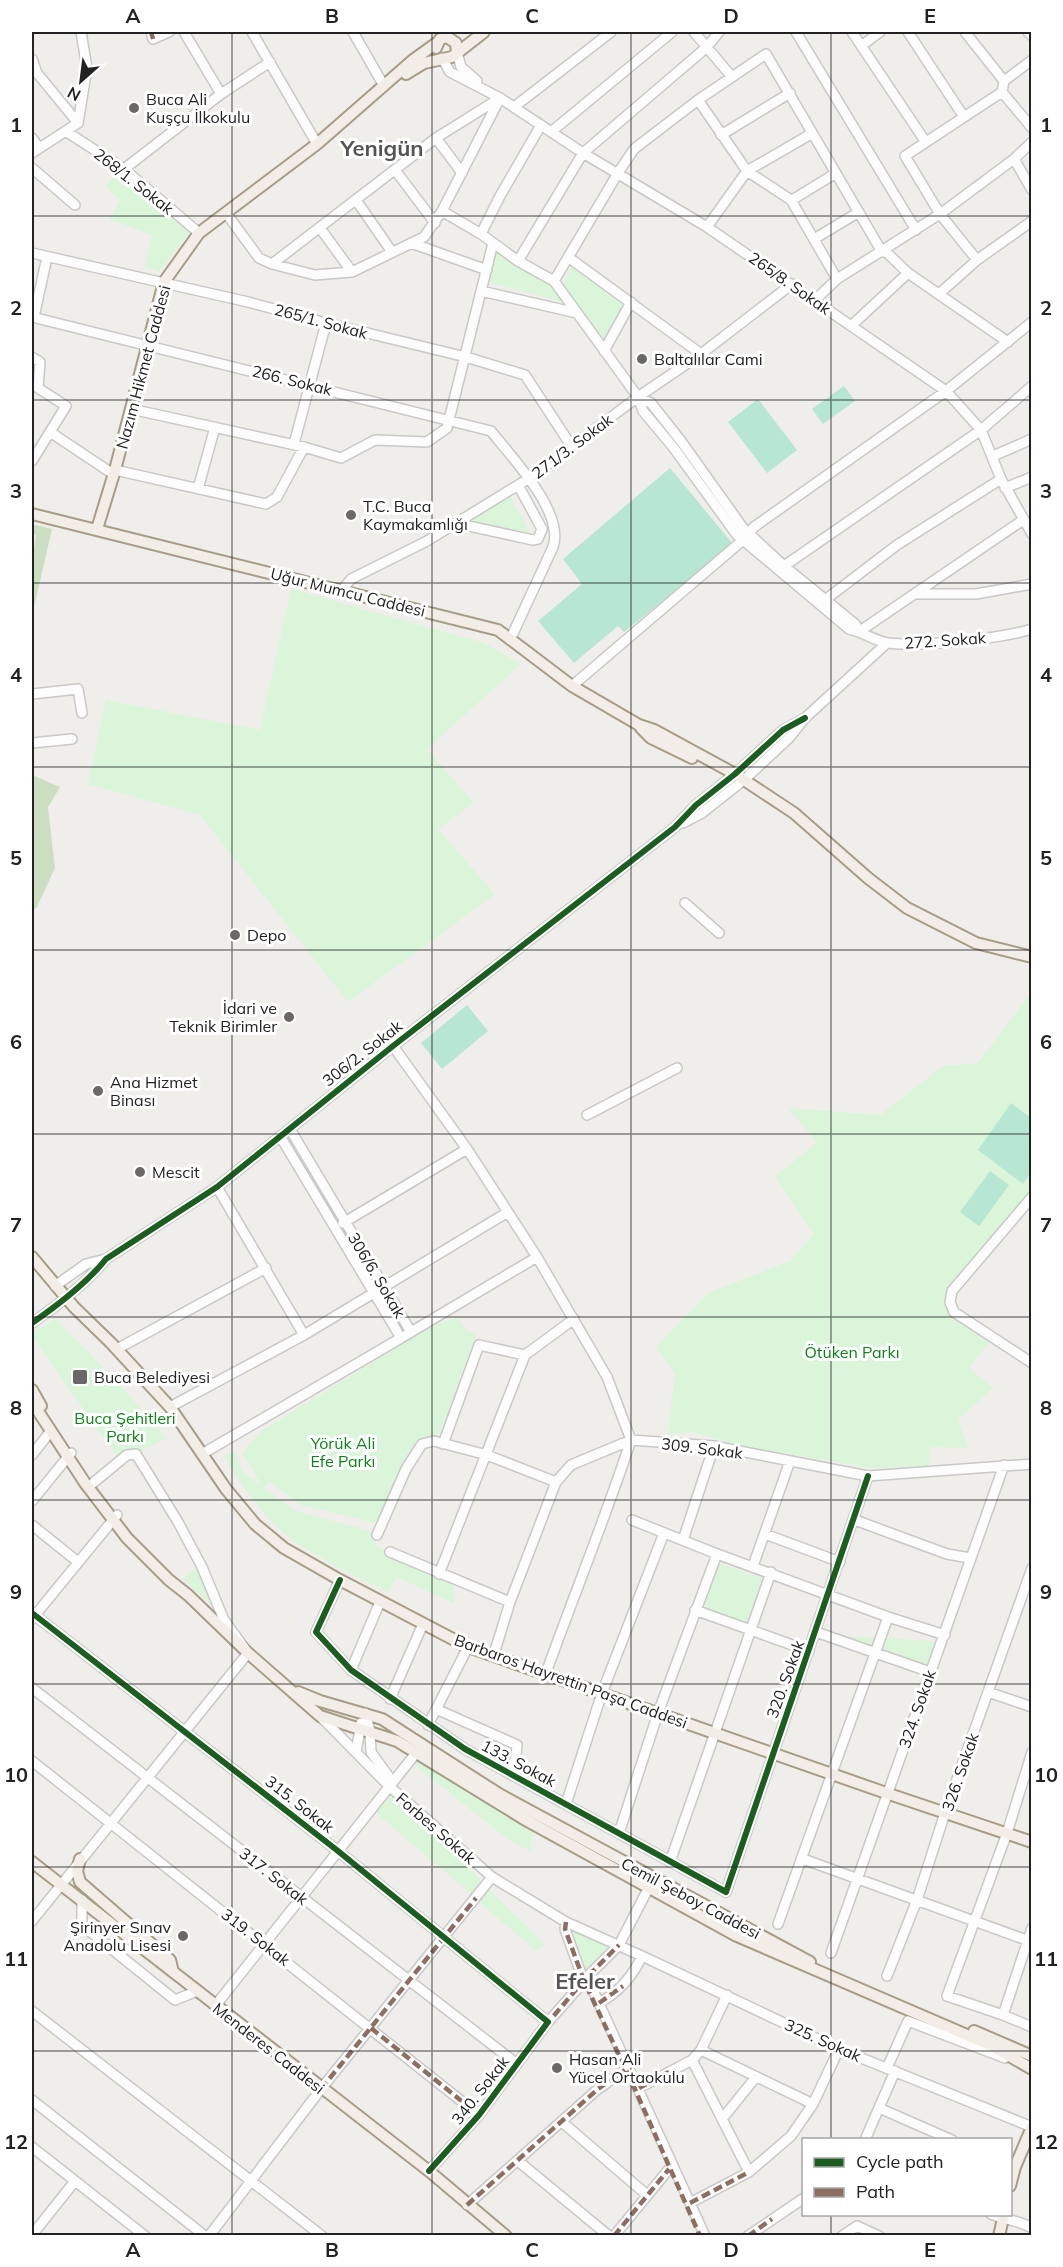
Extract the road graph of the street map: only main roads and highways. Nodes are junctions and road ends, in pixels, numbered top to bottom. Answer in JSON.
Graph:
{"nodes":[{"id":1,"x":484,"y":32,"type":"edge"},
{"id":2,"x":451,"y":33,"type":"edge"},
{"id":3,"x":438,"y":42,"type":"junction"},
{"id":4,"x":457,"y":52,"type":"junction"},
{"id":5,"x":442,"y":58,"type":"junction"},
{"id":6,"x":384,"y":86,"type":"junction"},
{"id":7,"x":32,"y":514,"type":"edge"},
{"id":8,"x":97,"y":529,"type":"junction"},
{"id":9,"x":1032,"y":957,"type":"edge"},
{"id":10,"x":32,"y":1257,"type":"edge"},
{"id":11,"x":32,"y":1390,"type":"edge"},
{"id":12,"x":33,"y":1410,"type":"edge"},
{"id":13,"x":70,"y":1455,"type":"junction"},
{"id":14,"x":114,"y":1518,"type":"junction"},
{"id":15,"x":289,"y":1688,"type":"junction"},
{"id":16,"x":416,"y":1753,"type":"joint"},
{"id":17,"x":1032,"y":1842,"type":"edge"},
{"id":18,"x":80,"y":1859,"type":"road end"},
{"id":19,"x":32,"y":1862,"type":"edge"},
{"id":20,"x":172,"y":1972,"type":"junction"},
{"id":21,"x":1018,"y":2049,"type":"junction"},
{"id":22,"x":1032,"y":2049,"type":"edge"},
{"id":23,"x":1029,"y":2063,"type":"edge"},
{"id":24,"x":1032,"y":2127,"type":"edge"},
{"id":25,"x":1013,"y":2166,"type":"edge"},
{"id":26,"x":1003,"y":2217,"type":"edge"},
{"id":27,"x":506,"y":2235,"type":"edge"},
{"id":28,"x":999,"y":2235,"type":"edge"}],
"edges":[{"from":1,"to":4,"type":"main road"},
{"from":2,"to":3,"type":"main road"},
{"from":2,"to":4,"type":"main road"},
{"from":3,"to":5,"type":"main road"},
{"from":3,"to":6,"type":"main road","name":"Nazım Hikmet Caddesi"},
{"from":4,"to":5,"type":"main road"},
{"from":5,"to":6,"type":"main road","name":"Nazım Hikmet Caddesi"},
{"from":6,"to":8,"type":"main road","name":"Nazım Hikmet Caddesi"},
{"from":7,"to":8,"type":"main road","name":"Uğur Mumcu Caddesi"},
{"from":8,"to":9,"type":"main road","name":"Uğur Mumcu Caddesi"},
{"from":10,"to":17,"type":"main road","name":"Barbaros Hayrettin Paşa Caddesi"},
{"from":11,"to":13,"type":"main road","name":"Forbes Sokak"},
{"from":12,"to":13,"type":"main road","name":"Forbes Sokak"},
{"from":13,"to":14,"type":"main road","name":"Forbes Sokak"},
{"from":13,"to":14,"type":"main road","name":"Forbes Sokak"},
{"from":14,"to":15,"type":"main road","name":"Forbes Sokak"},
{"from":15,"to":16,"type":"main road","name":"Forbes Sokak"},
{"from":15,"to":21,"type":"main road","name":"Cemil Şeboy Caddesi"},
{"from":16,"to":23,"type":"main road","name":"Cemil Şeboy Caddesi"},
{"from":18,"to":20,"type":"main road"},
{"from":19,"to":20,"type":"main road","name":"Menderes Caddesi"},
{"from":20,"to":27,"type":"main road","name":"Menderes Caddesi"},
{"from":21,"to":22,"type":"main road"},
{"from":21,"to":23,"type":"main road","name":"Cemil Şeboy Caddesi"},
{"from":24,"to":25,"type":"main road"},
{"from":26,"to":28,"type":"main road"}]}
